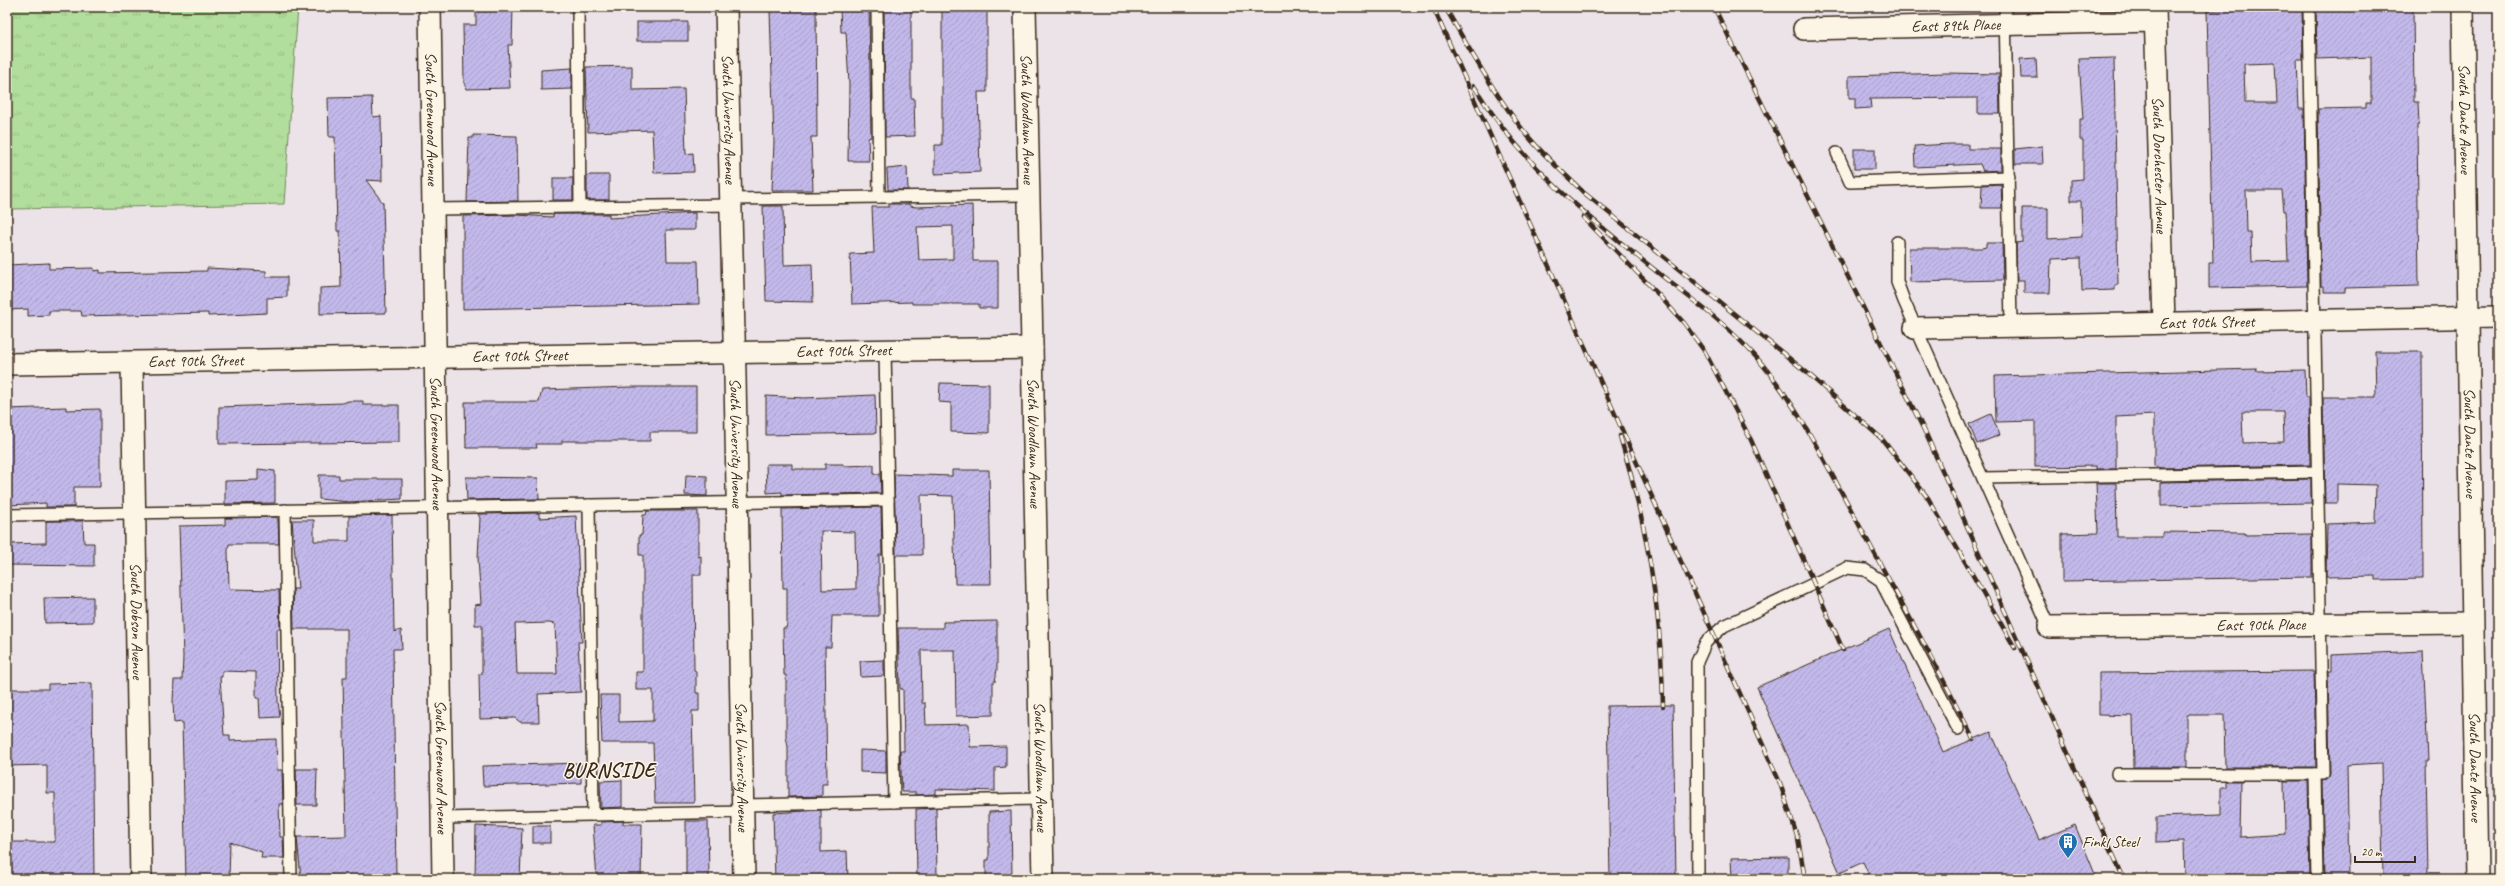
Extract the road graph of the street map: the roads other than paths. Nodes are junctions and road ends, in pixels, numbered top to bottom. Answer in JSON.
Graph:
{"nodes":[{"id":1,"x":430,"y":7,"type":"edge"},
{"id":2,"x":578,"y":7,"type":"edge"},
{"id":3,"x":726,"y":7,"type":"edge"},
{"id":4,"x":877,"y":7,"type":"edge"},
{"id":5,"x":1025,"y":7,"type":"edge"},
{"id":6,"x":2309,"y":7,"type":"edge"},
{"id":7,"x":2463,"y":7,"type":"edge"},
{"id":8,"x":2155,"y":14,"type":"edge"},
{"id":9,"x":2005,"y":16,"type":"edge"},
{"id":10,"x":1804,"y":29,"type":"dead end"},
{"id":11,"x":1837,"y":153,"type":"dead end"},
{"id":12,"x":2008,"y":177,"type":"junction"},
{"id":13,"x":1029,"y":195,"type":"junction"},
{"id":14,"x":880,"y":197,"type":"junction"},
{"id":15,"x":731,"y":202,"type":"junction"},
{"id":16,"x":580,"y":207,"type":"junction"},
{"id":17,"x":433,"y":209,"type":"junction"},
{"id":18,"x":1897,"y":242,"type":"dead end"},
{"id":19,"x":2498,"y":317,"type":"edge"},
{"id":20,"x":2470,"y":318,"type":"junction"},
{"id":21,"x":2314,"y":320,"type":"junction"},
{"id":22,"x":2164,"y":323,"type":"junction"},
{"id":23,"x":2012,"y":326,"type":"junction"},
{"id":24,"x":1915,"y":328,"type":"junction"},
{"id":25,"x":1032,"y":348,"type":"junction"},
{"id":26,"x":885,"y":350,"type":"junction"},
{"id":27,"x":735,"y":352,"type":"junction"},
{"id":28,"x":435,"y":357,"type":"junction"},
{"id":29,"x":132,"y":363,"type":"junction"},
{"id":30,"x":7,"y":364,"type":"edge"},
{"id":31,"x":2317,"y":472,"type":"junction"},
{"id":32,"x":1983,"y":478,"type":"junction"},
{"id":33,"x":888,"y":500,"type":"junction"},
{"id":34,"x":738,"y":503,"type":"junction"},
{"id":35,"x":589,"y":505,"type":"junction"},
{"id":36,"x":437,"y":507,"type":"junction"},
{"id":37,"x":285,"y":510,"type":"junction"},
{"id":38,"x":135,"y":513,"type":"junction"},
{"id":39,"x":7,"y":515,"type":"edge"},
{"id":40,"x":2472,"y":623,"type":"junction"},
{"id":41,"x":2321,"y":624,"type":"junction"},
{"id":42,"x":2050,"y":627,"type":"joint"},
{"id":43,"x":1958,"y":728,"type":"dead end"},
{"id":44,"x":2117,"y":774,"type":"dead end"},
{"id":45,"x":2315,"y":774,"type":"junction"},
{"id":46,"x":1041,"y":799,"type":"junction"},
{"id":47,"x":894,"y":802,"type":"junction"},
{"id":48,"x":743,"y":809,"type":"junction"},
{"id":49,"x":593,"y":815,"type":"junction"},
{"id":50,"x":442,"y":818,"type":"junction"},
{"id":51,"x":141,"y":879,"type":"edge"},
{"id":52,"x":292,"y":879,"type":"edge"},
{"id":53,"x":443,"y":879,"type":"edge"},
{"id":54,"x":744,"y":879,"type":"edge"},
{"id":55,"x":1043,"y":879,"type":"edge"},
{"id":56,"x":1698,"y":879,"type":"edge"},
{"id":57,"x":2317,"y":879,"type":"edge"},
{"id":58,"x":2477,"y":879,"type":"edge"}],
"edges":[{"from":1,"to":17,"type":"street","name":"South Greenwood Avenue"},
{"from":2,"to":16,"type":"lane"},
{"from":3,"to":15,"type":"street","name":"South University Avenue"},
{"from":4,"to":14,"type":"lane"},
{"from":5,"to":13,"type":"street","name":"South Woodlawn Avenue"},
{"from":6,"to":21,"type":"lane"},
{"from":7,"to":20,"type":"street","name":"South Dante Avenue"},
{"from":8,"to":9,"type":"street","name":"East 89th Place"},
{"from":8,"to":22,"type":"street","name":"South Dorchester Avenue"},
{"from":9,"to":10,"type":"street","name":"East 89th Place"},
{"from":9,"to":12,"type":"lane"},
{"from":11,"to":12,"type":"lane"},
{"from":12,"to":23,"type":"lane"},
{"from":13,"to":14,"type":"lane"},
{"from":13,"to":25,"type":"street","name":"South Woodlawn Avenue"},
{"from":14,"to":15,"type":"lane"},
{"from":15,"to":16,"type":"lane"},
{"from":15,"to":27,"type":"street","name":"South University Avenue"},
{"from":16,"to":17,"type":"lane"},
{"from":17,"to":28,"type":"street","name":"South Greenwood Avenue"},
{"from":18,"to":24,"type":"lane"},
{"from":19,"to":20,"type":"street","name":"East 90th Street"},
{"from":20,"to":21,"type":"street","name":"East 90th Street"},
{"from":20,"to":40,"type":"street","name":"South Dante Avenue"},
{"from":21,"to":22,"type":"street","name":"East 90th Street"},
{"from":21,"to":31,"type":"lane"},
{"from":22,"to":23,"type":"street","name":"East 90th Street"},
{"from":23,"to":24,"type":"street","name":"East 90th Street"},
{"from":24,"to":32,"type":"lane"},
{"from":25,"to":26,"type":"street","name":"East 90th Street"},
{"from":25,"to":46,"type":"street","name":"South Woodlawn Avenue"},
{"from":26,"to":27,"type":"street","name":"East 90th Street"},
{"from":26,"to":33,"type":"lane"},
{"from":27,"to":28,"type":"street","name":"East 90th Street"},
{"from":27,"to":34,"type":"street","name":"South University Avenue"},
{"from":28,"to":29,"type":"street","name":"East 90th Street"},
{"from":28,"to":36,"type":"street","name":"South Greenwood Avenue"},
{"from":29,"to":30,"type":"street","name":"East 90th Street"},
{"from":29,"to":38,"type":"street","name":"South Dobson Avenue"},
{"from":31,"to":32,"type":"lane"},
{"from":31,"to":41,"type":"lane"},
{"from":32,"to":42,"type":"lane"},
{"from":33,"to":34,"type":"lane"},
{"from":33,"to":47,"type":"lane"},
{"from":34,"to":35,"type":"lane"},
{"from":34,"to":48,"type":"street","name":"South University Avenue"},
{"from":35,"to":36,"type":"lane"},
{"from":35,"to":49,"type":"lane"},
{"from":36,"to":37,"type":"lane"},
{"from":36,"to":50,"type":"street","name":"South Greenwood Avenue"},
{"from":37,"to":38,"type":"lane"},
{"from":37,"to":52,"type":"lane"},
{"from":38,"to":39,"type":"lane"},
{"from":38,"to":51,"type":"street","name":"South Dobson Avenue"},
{"from":40,"to":41,"type":"street","name":"East 90th Place"},
{"from":40,"to":58,"type":"street","name":"South Dante Avenue"},
{"from":41,"to":42,"type":"street","name":"East 90th Place"},
{"from":41,"to":45,"type":"lane"},
{"from":43,"to":56,"type":"lane"},
{"from":44,"to":45,"type":"lane"},
{"from":45,"to":57,"type":"lane"},
{"from":46,"to":47,"type":"lane"},
{"from":46,"to":55,"type":"street","name":"South Woodlawn Avenue"},
{"from":47,"to":48,"type":"lane"},
{"from":48,"to":49,"type":"lane"},
{"from":48,"to":54,"type":"street","name":"South University Avenue"},
{"from":49,"to":50,"type":"lane"},
{"from":50,"to":53,"type":"street","name":"South Greenwood Avenue"}]}
